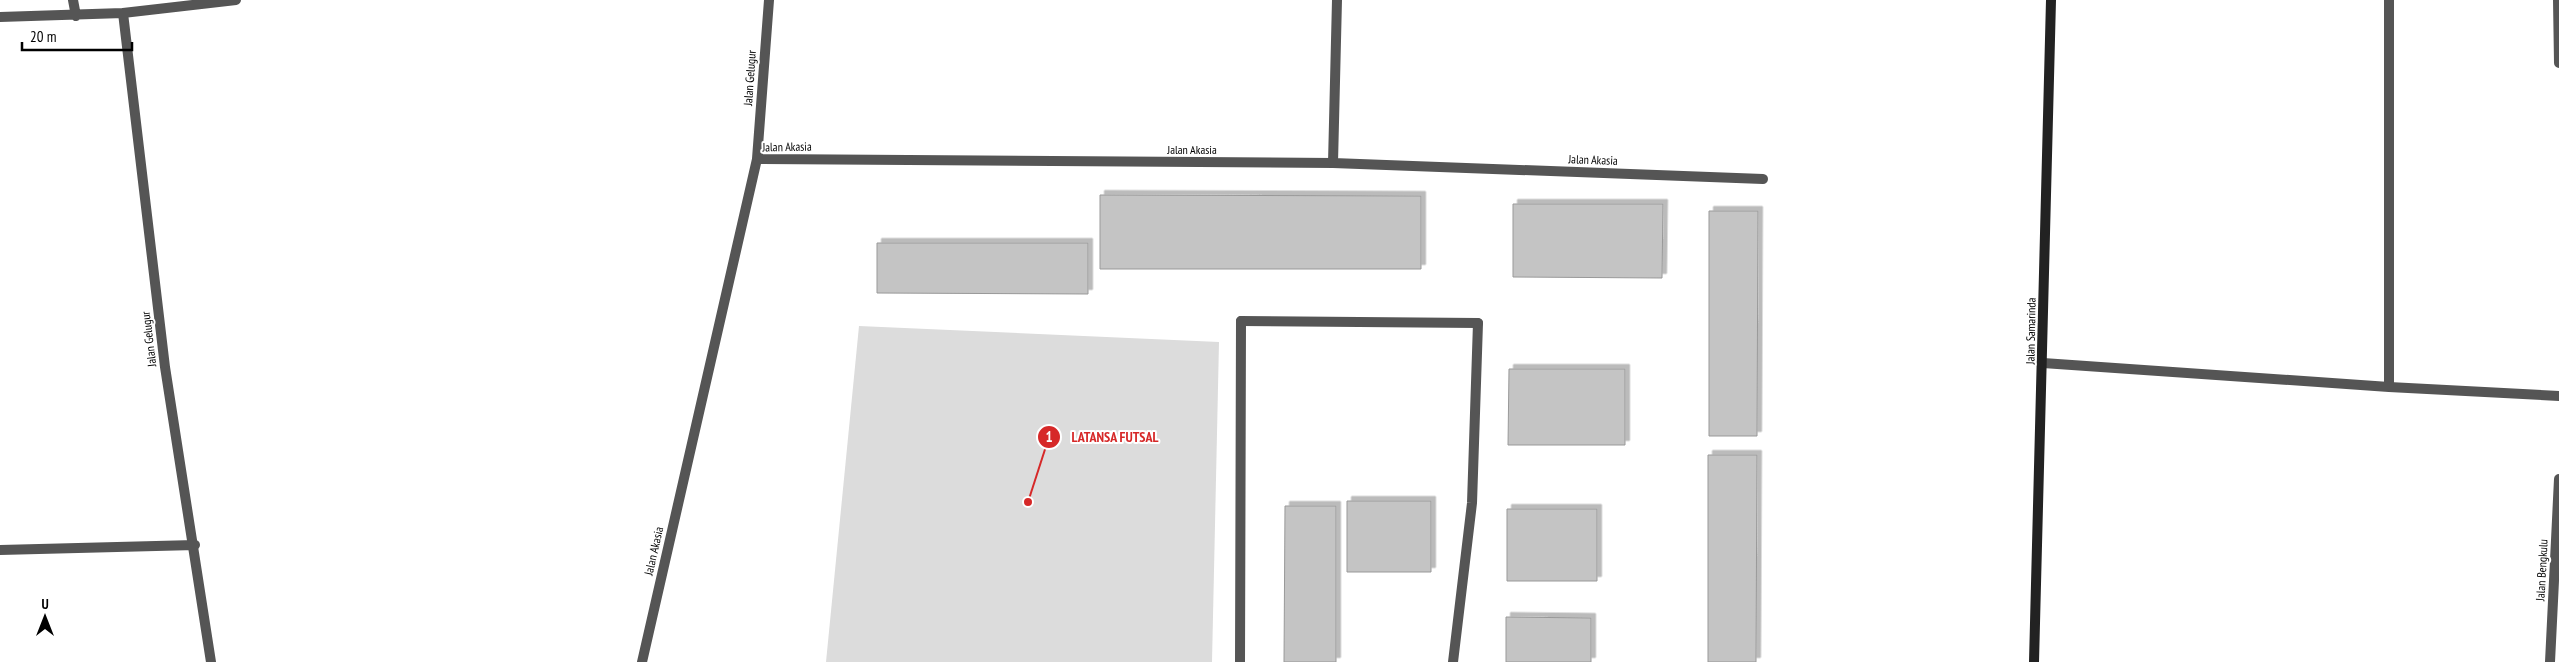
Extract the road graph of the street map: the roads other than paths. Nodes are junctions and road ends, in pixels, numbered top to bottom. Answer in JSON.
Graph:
{"nodes":[{"id":1,"x":73,"y":0,"type":"edge"},
{"id":2,"x":236,"y":0,"type":"edge"},
{"id":3,"x":769,"y":0,"type":"edge"},
{"id":4,"x":1337,"y":0,"type":"edge"},
{"id":5,"x":2051,"y":0,"type":"edge"},
{"id":6,"x":2389,"y":0,"type":"edge"},
{"id":7,"x":2558,"y":0,"type":"edge"},
{"id":8,"x":124,"y":12,"type":"junction"},
{"id":9,"x":76,"y":16,"type":"junction"},
{"id":10,"x":0,"y":17,"type":"edge"},
{"id":11,"x":2559,"y":63,"type":"edge"},
{"id":12,"x":757,"y":158,"type":"junction"},
{"id":13,"x":1333,"y":163,"type":"junction"},
{"id":14,"x":1763,"y":179,"type":"dead end"},
{"id":15,"x":2043,"y":363,"type":"junction"},
{"id":16,"x":2389,"y":387,"type":"junction"},
{"id":17,"x":2559,"y":396,"type":"edge"},
{"id":18,"x":2559,"y":479,"type":"edge"},
{"id":19,"x":194,"y":545,"type":"junction"},
{"id":20,"x":0,"y":550,"type":"edge"},
{"id":21,"x":211,"y":662,"type":"edge"},
{"id":22,"x":642,"y":662,"type":"edge"},
{"id":23,"x":1240,"y":662,"type":"edge"},
{"id":24,"x":1452,"y":662,"type":"edge"},
{"id":25,"x":2034,"y":662,"type":"edge"},
{"id":26,"x":2550,"y":662,"type":"edge"}],
"edges":[{"from":1,"to":9,"type":"street"},
{"from":2,"to":8,"type":"street"},
{"from":3,"to":12,"type":"street","name":"Jalan Gelugur"},
{"from":4,"to":13,"type":"street"},
{"from":5,"to":15,"type":"street","name":"Jalan Samarinda"},
{"from":6,"to":16,"type":"street"},
{"from":7,"to":11,"type":"street"},
{"from":8,"to":9,"type":"street"},
{"from":8,"to":19,"type":"street","name":"Jalan Gelugur"},
{"from":9,"to":10,"type":"street"},
{"from":12,"to":13,"type":"street","name":"Jalan Akasia"},
{"from":12,"to":22,"type":"street","name":"Jalan Akasia"},
{"from":13,"to":14,"type":"street","name":"Jalan Akasia"},
{"from":15,"to":16,"type":"street"},
{"from":15,"to":25,"type":"street","name":"Jalan Samarinda"},
{"from":16,"to":17,"type":"street"},
{"from":18,"to":26,"type":"street","name":"Jalan Bengkulu"},
{"from":19,"to":20,"type":"street"},
{"from":19,"to":21,"type":"street","name":"Jalan Gelugur"},
{"from":23,"to":24,"type":"street"}]}
